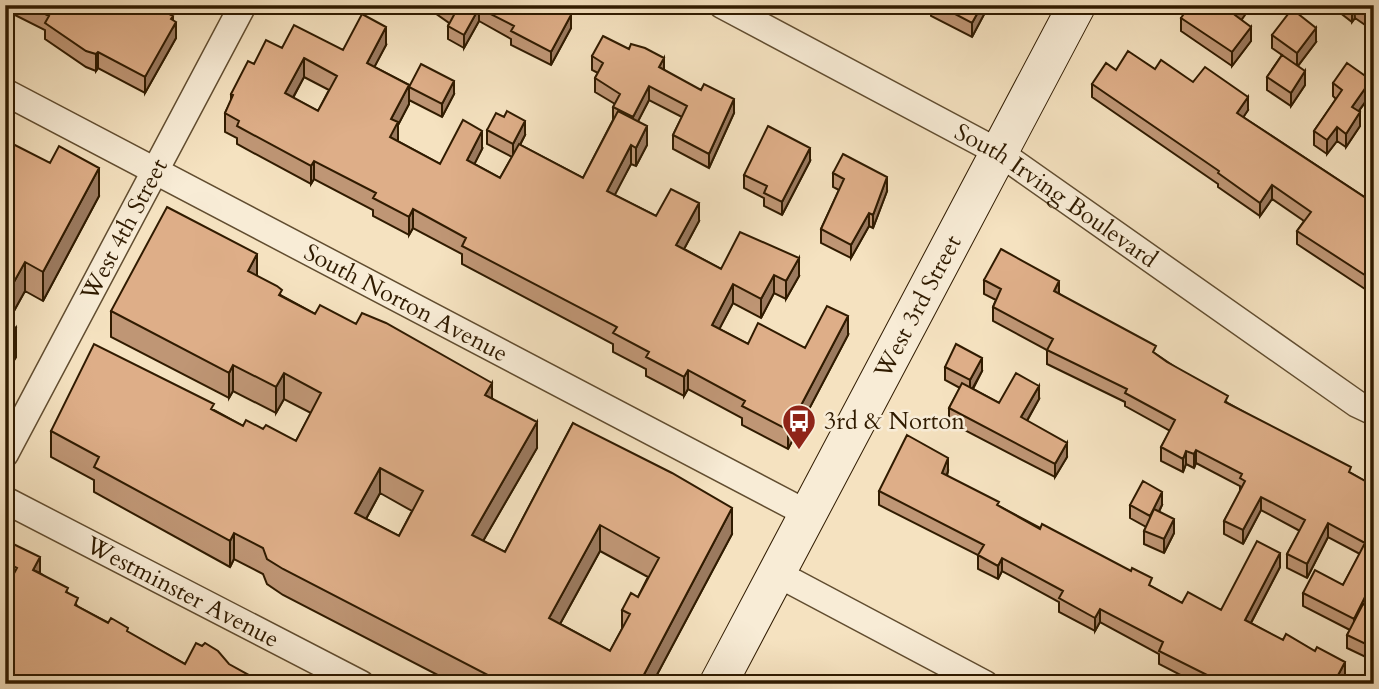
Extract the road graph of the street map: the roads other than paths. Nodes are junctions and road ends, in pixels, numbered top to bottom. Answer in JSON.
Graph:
{"nodes":[{"id":1,"x":243,"y":5,"type":"edge"},
{"id":2,"x":723,"y":5,"type":"edge"},
{"id":3,"x":1077,"y":5,"type":"edge"},
{"id":4,"x":5,"y":92,"type":"edge"},
{"id":5,"x":1000,"y":152,"type":"junction"},
{"id":6,"x":156,"y":170,"type":"junction"},
{"id":7,"x":1374,"y":412,"type":"edge"},
{"id":8,"x":5,"y":454,"type":"edge"},
{"id":9,"x":5,"y":500,"type":"edge"},
{"id":10,"x":808,"y":514,"type":"junction"},
{"id":11,"x":776,"y":573,"type":"junction"},
{"id":12,"x":361,"y":684,"type":"edge"},
{"id":13,"x":718,"y":684,"type":"edge"},
{"id":14,"x":985,"y":684,"type":"edge"}],
"edges":[{"from":1,"to":6,"type":"street","name":"West 4th Street"},
{"from":2,"to":5,"type":"street","name":"South Irving Boulevard"},
{"from":3,"to":5,"type":"main road","name":"West 3rd Street"},
{"from":4,"to":6,"type":"street","name":"South Norton Avenue"},
{"from":5,"to":7,"type":"street","name":"South Irving Boulevard"},
{"from":5,"to":10,"type":"main road","name":"West 3rd Street"},
{"from":6,"to":8,"type":"street","name":"West 4th Street"},
{"from":6,"to":10,"type":"street","name":"South Norton Avenue"},
{"from":9,"to":12,"type":"street","name":"Westminster Avenue"},
{"from":10,"to":11,"type":"main road","name":"West 3rd Street"},
{"from":11,"to":13,"type":"main road","name":"West 3rd Street"},
{"from":11,"to":14,"type":"street"}]}
